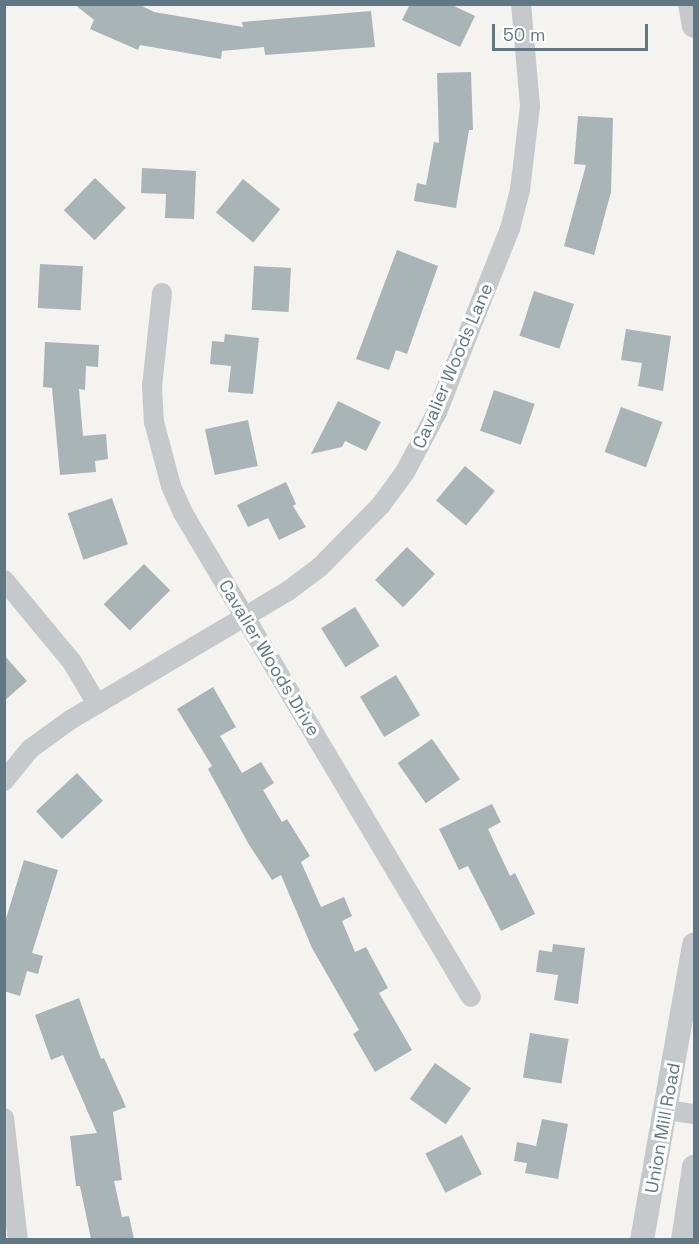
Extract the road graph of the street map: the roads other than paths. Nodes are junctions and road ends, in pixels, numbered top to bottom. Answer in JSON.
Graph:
{"nodes":[{"id":1,"x":521,"y":4,"type":"edge"},
{"id":2,"x":690,"y":4,"type":"edge"},
{"id":3,"x":694,"y":26,"type":"edge"},
{"id":4,"x":162,"y":293,"type":"dead end"},
{"id":5,"x":4,"y":580,"type":"edge"},
{"id":6,"x":244,"y":617,"type":"junction"},
{"id":7,"x":97,"y":704,"type":"junction"},
{"id":8,"x":4,"y":782,"type":"edge"},
{"id":9,"x":694,"y":945,"type":"edge"},
{"id":10,"x":471,"y":997,"type":"dead end"},
{"id":11,"x":668,"y":1110,"type":"junction"},
{"id":12,"x":694,"y":1114,"type":"edge"},
{"id":13,"x":4,"y":1118,"type":"edge"},
{"id":14,"x":694,"y":1167,"type":"edge"},
{"id":15,"x":18,"y":1239,"type":"edge"},
{"id":16,"x":642,"y":1239,"type":"edge"},
{"id":17,"x":683,"y":1239,"type":"edge"}],
"edges":[{"from":1,"to":6,"type":"street","name":"Cavalier Woods Lane"},
{"from":2,"to":3,"type":"street"},
{"from":4,"to":6,"type":"street","name":"Cavalier Woods Drive"},
{"from":5,"to":7,"type":"street"},
{"from":6,"to":7,"type":"street","name":"Cavalier Woods Lane"},
{"from":6,"to":10,"type":"street","name":"Cavalier Woods Drive"},
{"from":7,"to":8,"type":"street","name":"Cavalier Woods Lane"},
{"from":9,"to":11,"type":"street","name":"Union Mill Road"},
{"from":11,"to":12,"type":"street"},
{"from":11,"to":16,"type":"street","name":"Union Mill Road"},
{"from":13,"to":15,"type":"street"},
{"from":14,"to":17,"type":"street"}]}
